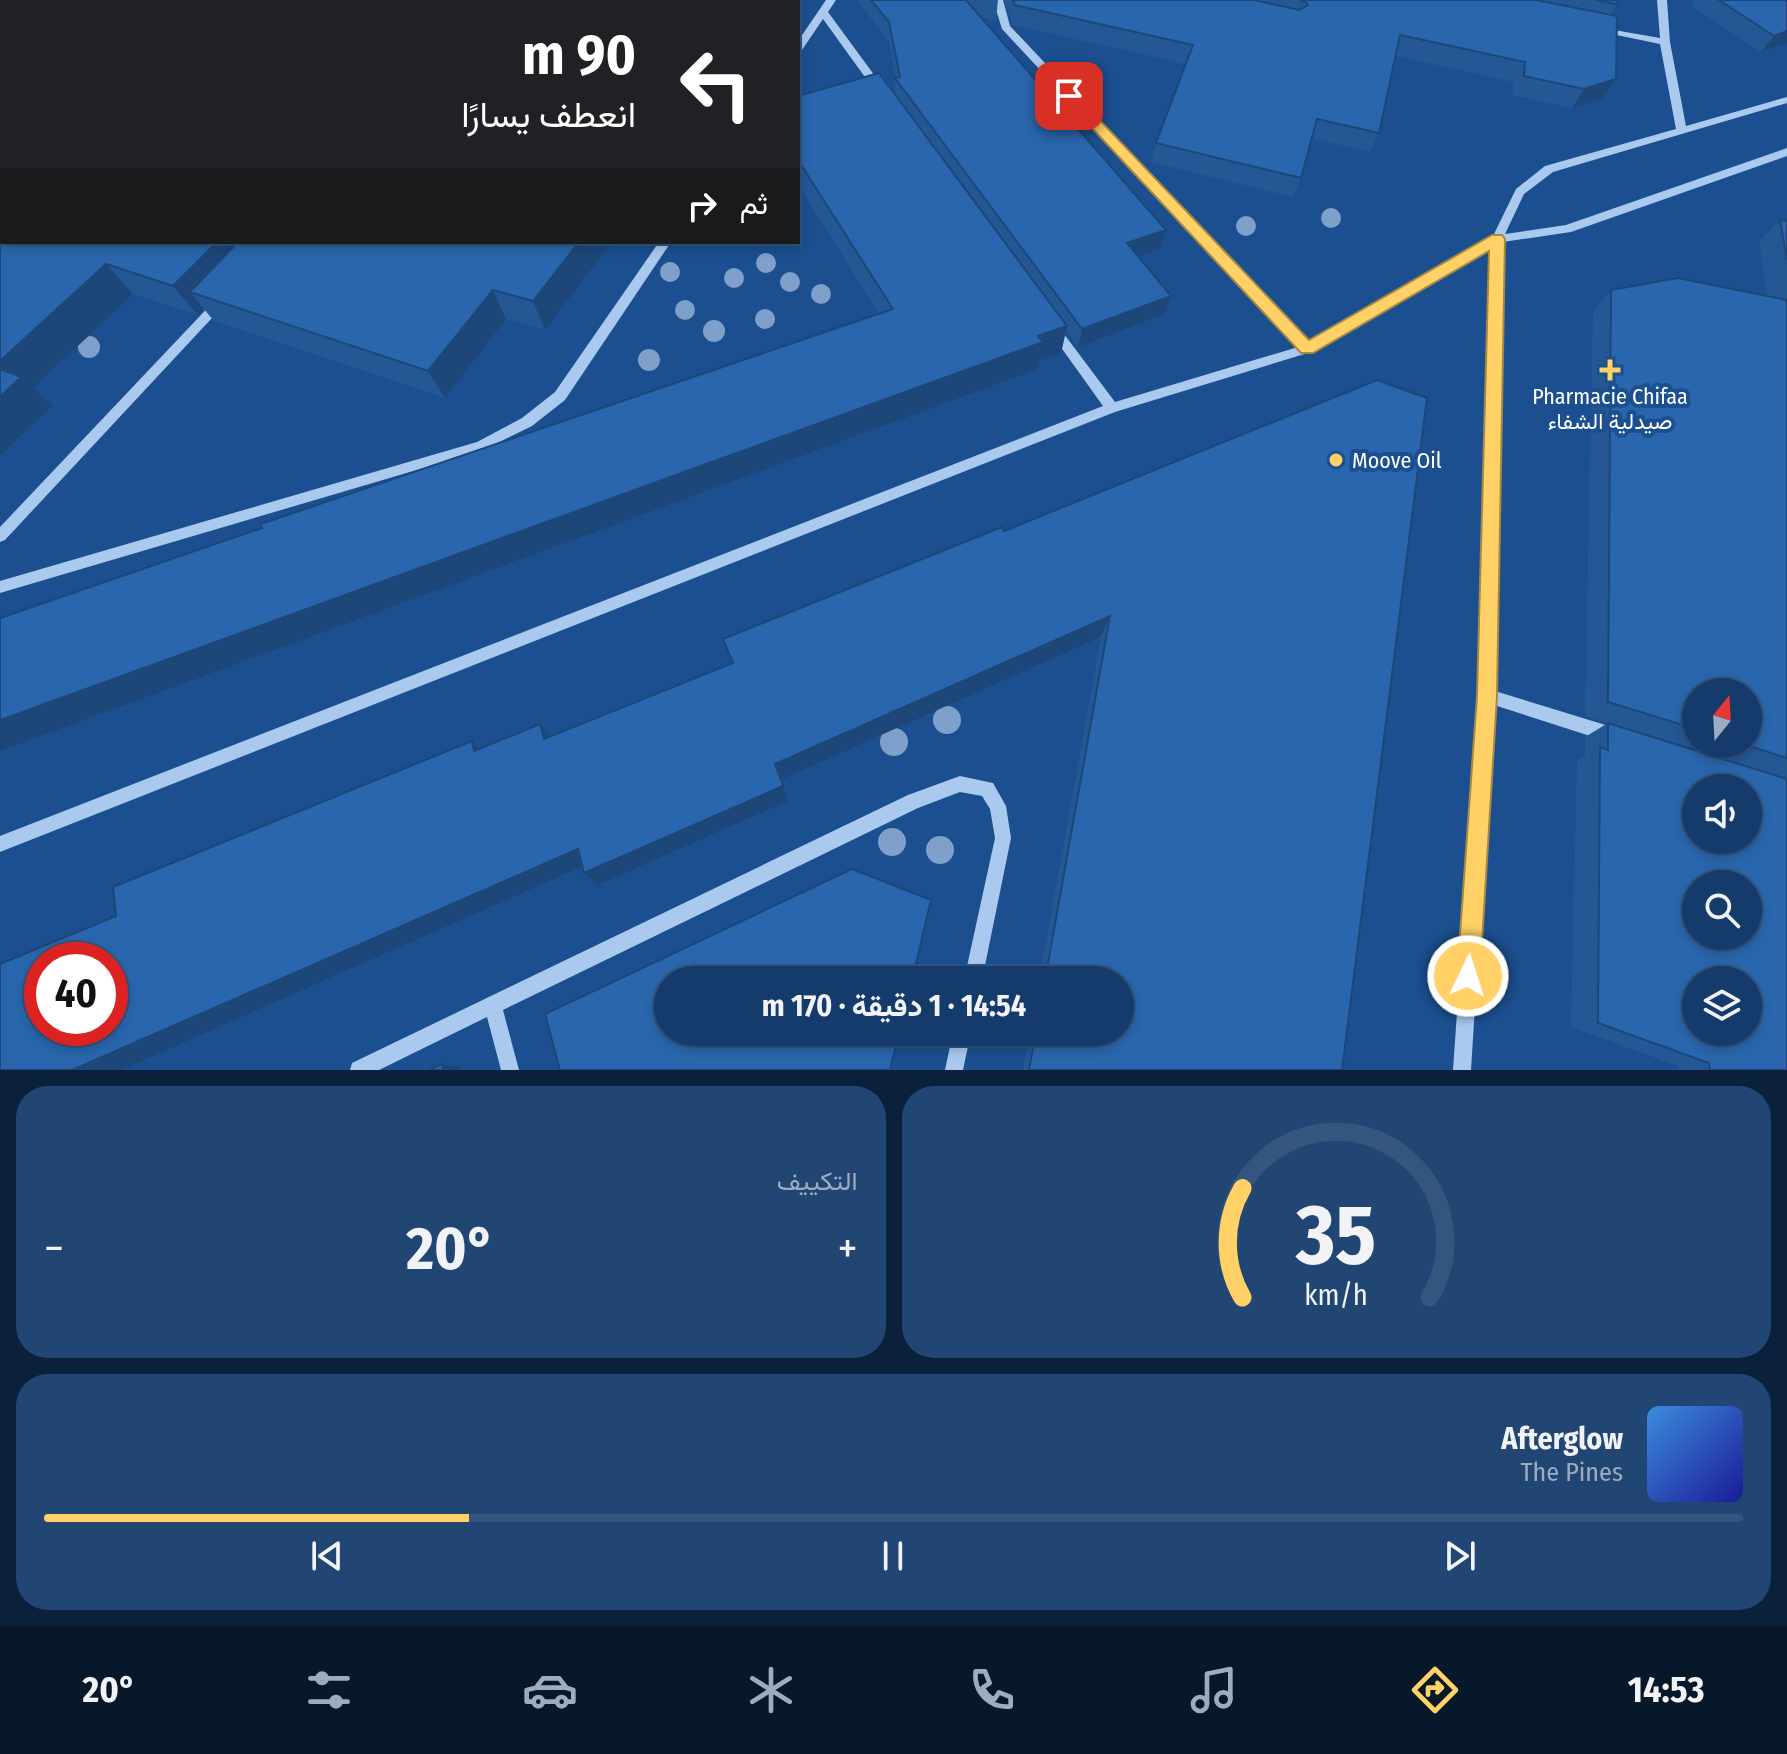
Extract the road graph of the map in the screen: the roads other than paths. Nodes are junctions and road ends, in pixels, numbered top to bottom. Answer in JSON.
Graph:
{"nodes":[{"id":1,"x":831,"y":0,"type":"edge"},
{"id":2,"x":998,"y":0,"type":"edge"},
{"id":3,"x":1664,"y":0,"type":"edge"},
{"id":4,"x":823,"y":12,"type":"junction"},
{"id":5,"x":1591,"y":27,"type":"edge"},
{"id":6,"x":1665,"y":42,"type":"junction"},
{"id":7,"x":800,"y":45,"type":"edge"},
{"id":8,"x":1787,"y":100,"type":"edge"},
{"id":9,"x":888,"y":101,"type":"edge"},
{"id":10,"x":1681,"y":129,"type":"junction"},
{"id":11,"x":1787,"y":152,"type":"edge"},
{"id":12,"x":1497,"y":239,"type":"junction"},
{"id":13,"x":664,"y":244,"type":"edge"},
{"id":14,"x":228,"y":295,"type":"edge"},
{"id":15,"x":1047,"y":319,"type":"edge"},
{"id":16,"x":1307,"y":349,"type":"junction"},
{"id":17,"x":1112,"y":408,"type":"junction"},
{"id":18,"x":0,"y":536,"type":"edge"},
{"id":19,"x":0,"y":587,"type":"edge"},
{"id":20,"x":1487,"y":696,"type":"junction"},
{"id":21,"x":1622,"y":738,"type":"edge"},
{"id":22,"x":0,"y":844,"type":"edge"},
{"id":23,"x":976,"y":966,"type":"edge"},
{"id":24,"x":493,"y":1007,"type":"junction"},
{"id":25,"x":959,"y":1046,"type":"edge"},
{"id":26,"x":359,"y":1070,"type":"edge"},
{"id":27,"x":510,"y":1070,"type":"edge"},
{"id":28,"x":954,"y":1070,"type":"edge"},
{"id":29,"x":1462,"y":1070,"type":"edge"}],
"edges":[{"from":1,"to":4,"type":"street"},
{"from":2,"to":16,"type":"street"},
{"from":3,"to":6,"type":"street"},
{"from":4,"to":7,"type":"street"},
{"from":4,"to":9,"type":"street"},
{"from":5,"to":6,"type":"street"},
{"from":6,"to":10,"type":"street"},
{"from":8,"to":10,"type":"street"},
{"from":10,"to":12,"type":"street"},
{"from":11,"to":12,"type":"street"},
{"from":12,"to":16,"type":"street"},
{"from":12,"to":20,"type":"street"},
{"from":13,"to":19,"type":"street"},
{"from":14,"to":18,"type":"street"},
{"from":15,"to":17,"type":"street"},
{"from":16,"to":17,"type":"street"},
{"from":17,"to":22,"type":"street"},
{"from":20,"to":21,"type":"street"},
{"from":20,"to":29,"type":"street"},
{"from":23,"to":24,"type":"street"},
{"from":24,"to":26,"type":"street"},
{"from":24,"to":27,"type":"street"},
{"from":25,"to":28,"type":"street"}]}
